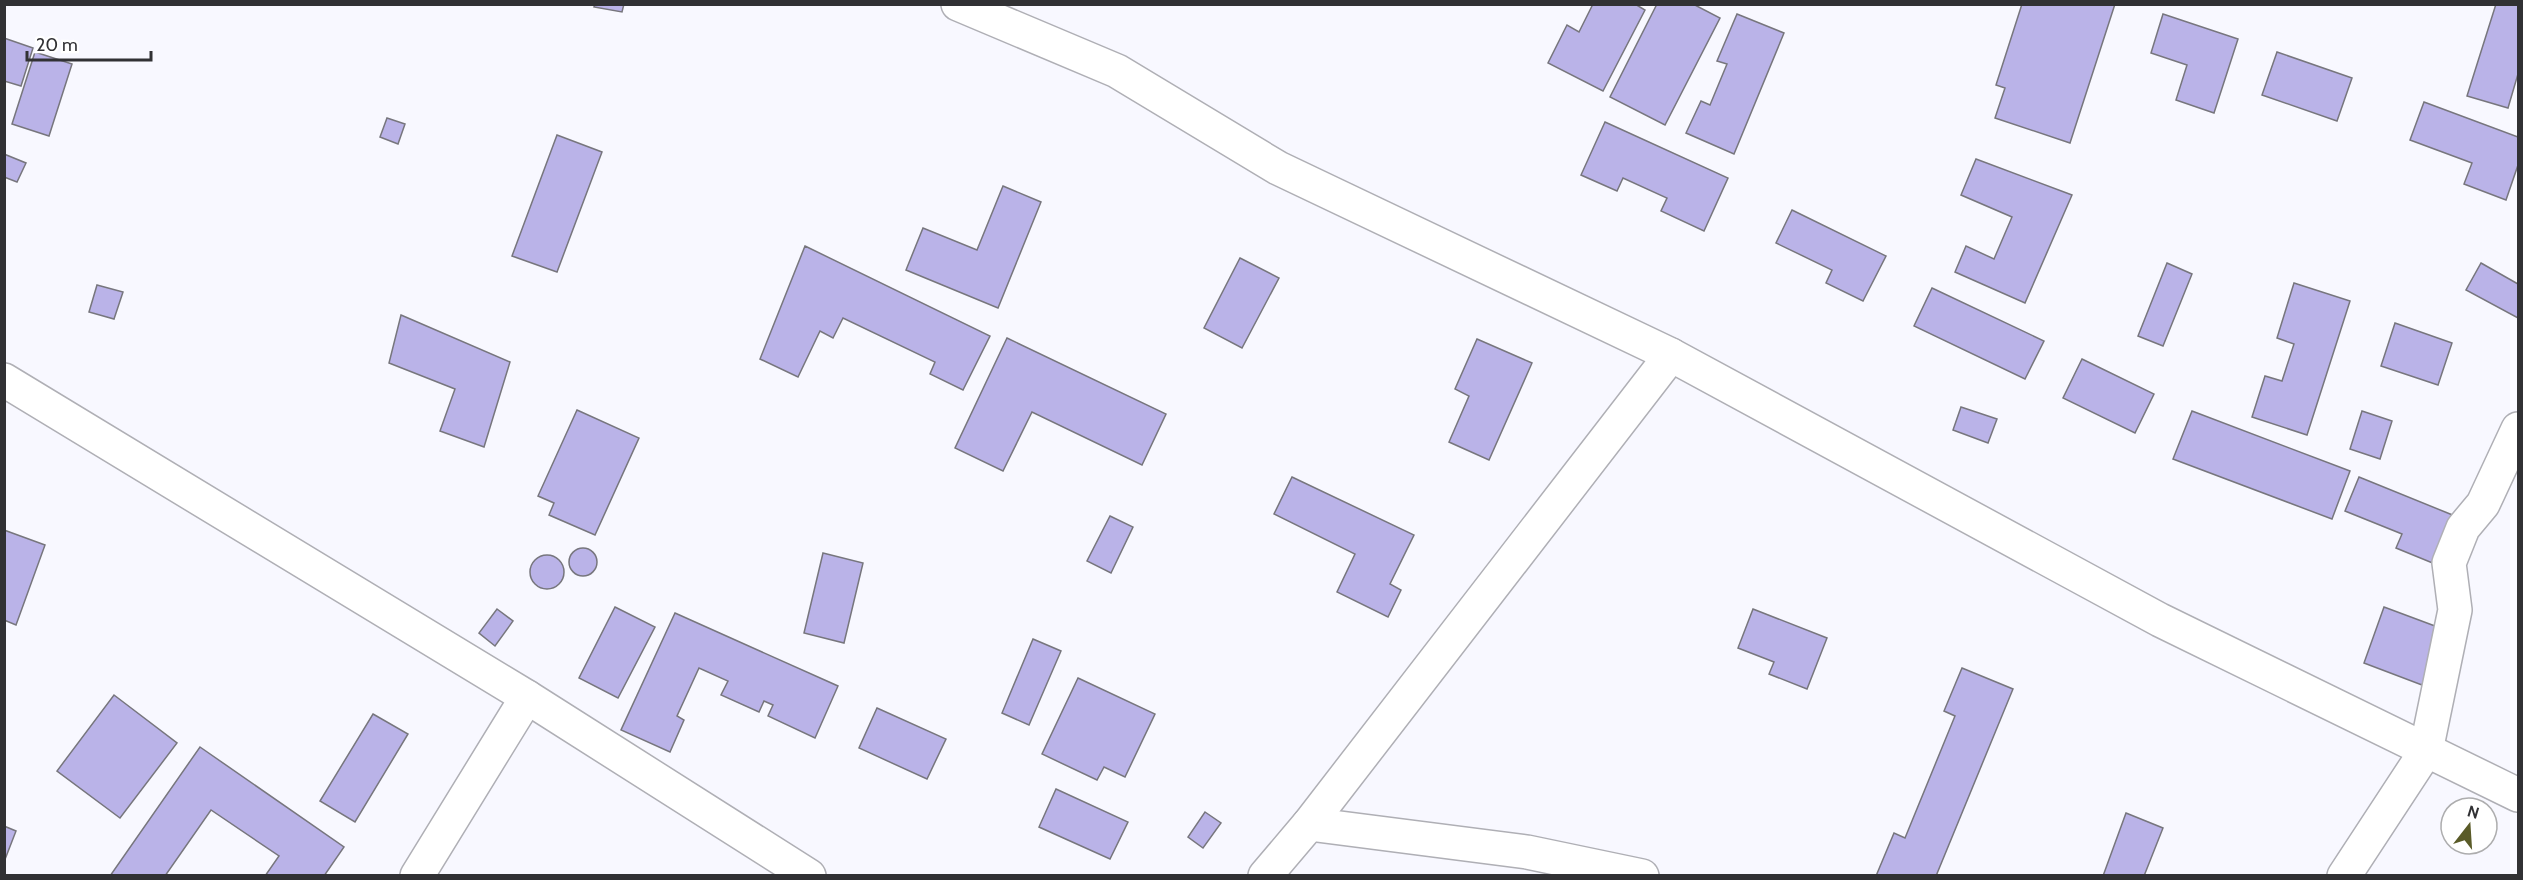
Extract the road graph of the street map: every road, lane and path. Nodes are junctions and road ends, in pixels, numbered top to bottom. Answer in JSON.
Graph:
{"nodes":[{"id":1,"x":958,"y":4,"type":"edge"},
{"id":2,"x":1671,"y":355,"type":"junction"},
{"id":3,"x":4,"y":380,"type":"edge"},
{"id":4,"x":2518,"y":429,"type":"edge"},
{"id":5,"x":527,"y":697,"type":"junction"},
{"id":6,"x":2426,"y":751,"type":"junction"},
{"id":7,"x":2518,"y":795,"type":"edge"},
{"id":8,"x":1309,"y":824,"type":"junction"},
{"id":9,"x":417,"y":876,"type":"edge"},
{"id":10,"x":809,"y":876,"type":"edge"},
{"id":11,"x":1265,"y":876,"type":"edge"},
{"id":12,"x":1642,"y":876,"type":"edge"},
{"id":13,"x":2344,"y":876,"type":"edge"}],
"edges":[{"from":1,"to":2,"type":"street"},
{"from":2,"to":6,"type":"street"},
{"from":2,"to":8,"type":"street"},
{"from":3,"to":5,"type":"street"},
{"from":4,"to":6,"type":"street"},
{"from":5,"to":9,"type":"street"},
{"from":5,"to":10,"type":"street"},
{"from":6,"to":7,"type":"street"},
{"from":6,"to":13,"type":"street"},
{"from":8,"to":11,"type":"street"},
{"from":8,"to":12,"type":"street"}]}
